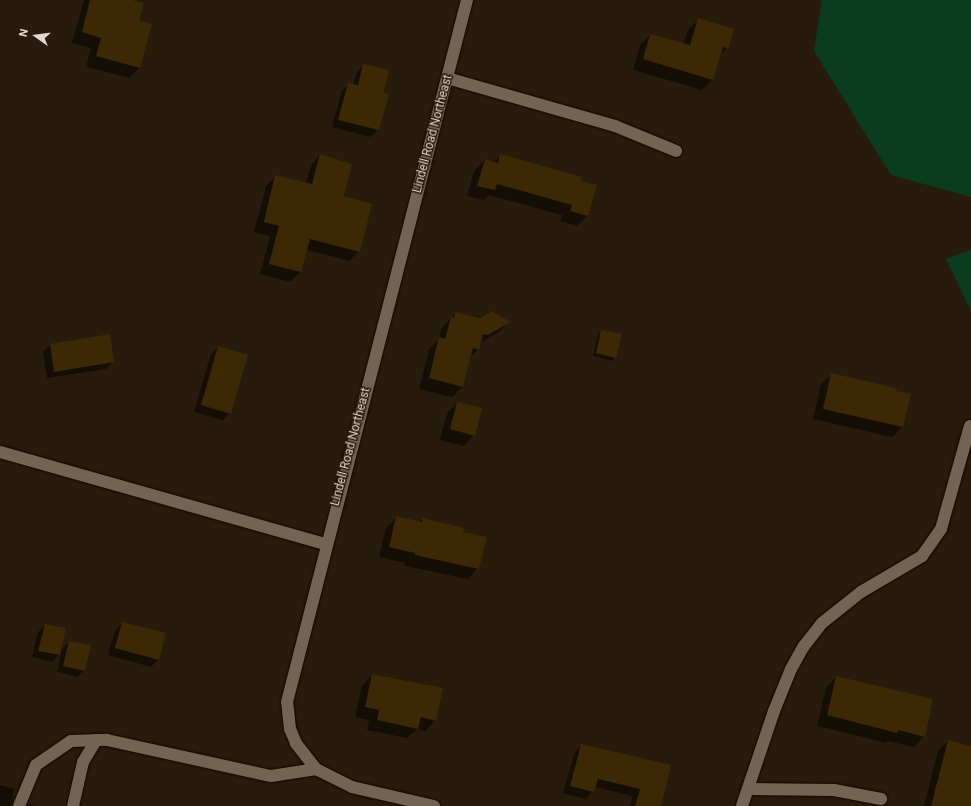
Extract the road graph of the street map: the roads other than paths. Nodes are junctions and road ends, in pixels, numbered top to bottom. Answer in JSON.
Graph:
{"nodes":[{"id":1,"x":467,"y":0,"type":"edge"},
{"id":2,"x":447,"y":78,"type":"junction"},
{"id":3,"x":676,"y":151,"type":"dead end"},
{"id":4,"x":970,"y":426,"type":"edge"},
{"id":5,"x":0,"y":452,"type":"edge"},
{"id":6,"x":326,"y":544,"type":"junction"},
{"id":7,"x":96,"y":740,"type":"junction"},
{"id":8,"x":316,"y":769,"type":"junction"},
{"id":9,"x":748,"y":789,"type":"junction"},
{"id":10,"x":881,"y":799,"type":"dead end"},
{"id":11,"x":18,"y":806,"type":"edge"},
{"id":12,"x":73,"y":806,"type":"edge"},
{"id":13,"x":434,"y":806,"type":"edge"},
{"id":14,"x":742,"y":806,"type":"edge"}],
"edges":[{"from":1,"to":2,"type":"street","name":"Lindell Road Northeast"},
{"from":2,"to":3,"type":"street"},
{"from":2,"to":6,"type":"street","name":"Lindell Road Northeast"},
{"from":4,"to":9,"type":"street"},
{"from":5,"to":6,"type":"street"},
{"from":6,"to":8,"type":"street","name":"Lindell Road Northeast"},
{"from":7,"to":8,"type":"street"},
{"from":7,"to":11,"type":"street"},
{"from":7,"to":12,"type":"street"},
{"from":8,"to":13,"type":"street","name":"Lindell Road Northeast"},
{"from":9,"to":10,"type":"street"},
{"from":9,"to":14,"type":"street"}]}
